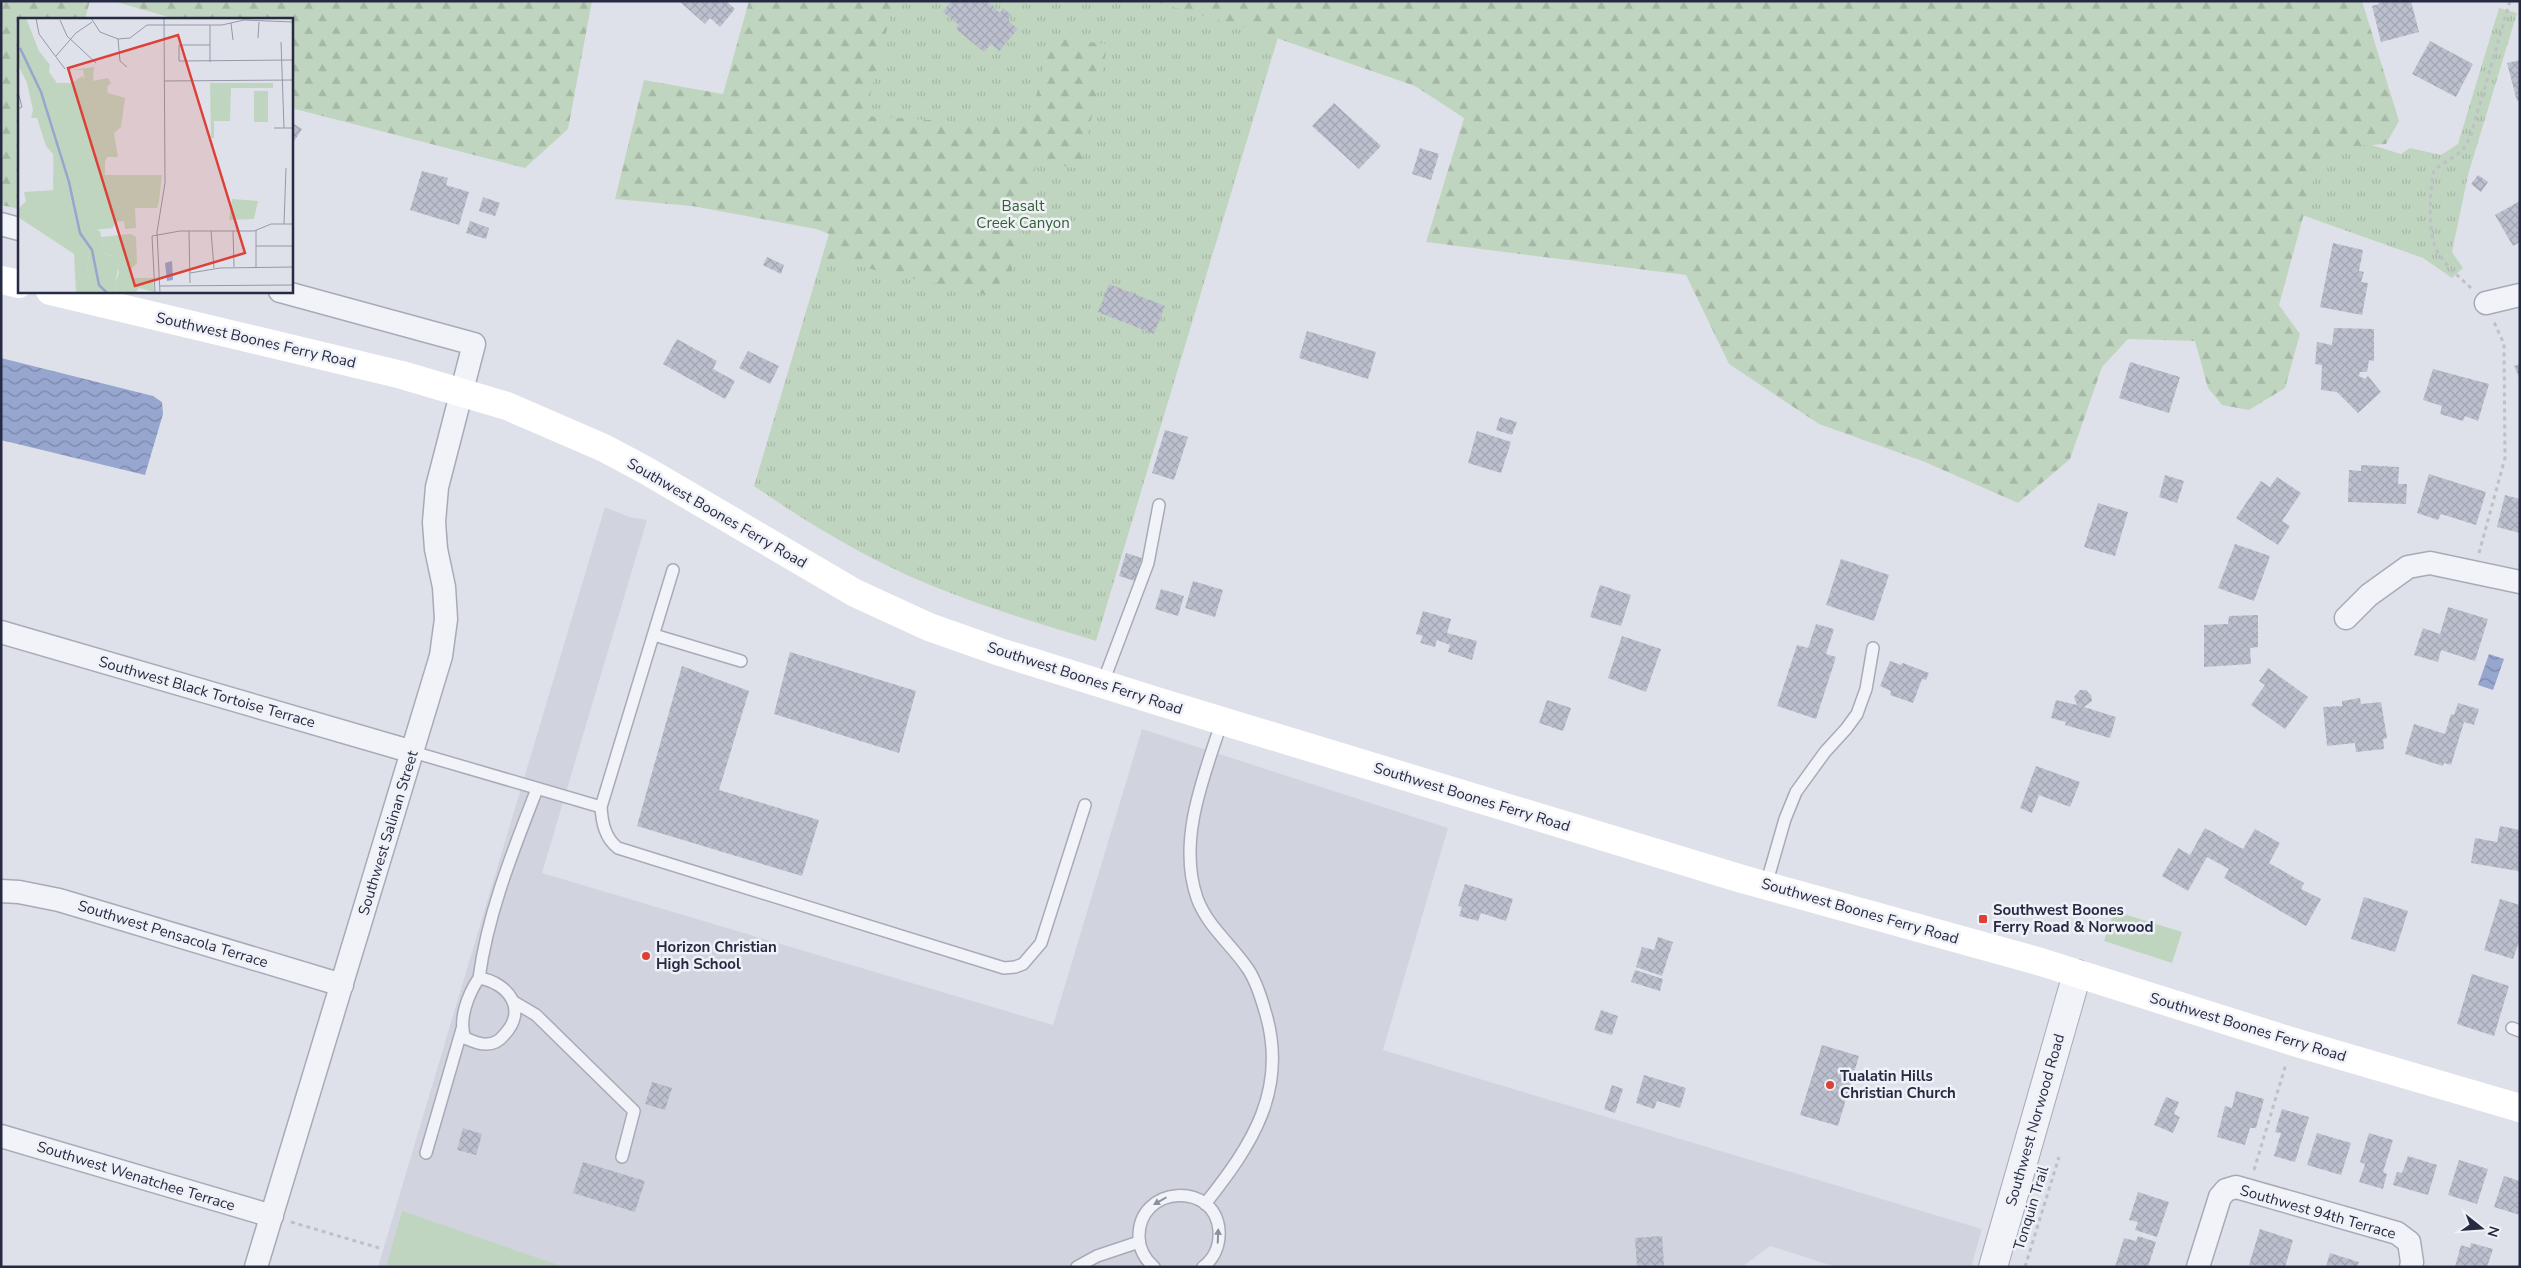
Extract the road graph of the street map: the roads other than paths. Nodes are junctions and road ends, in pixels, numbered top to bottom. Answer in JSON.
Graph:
{"nodes":[{"id":1,"x":1,"y":224,"type":"edge"},
{"id":2,"x":18,"y":228,"type":"edge"},
{"id":3,"x":1,"y":280,"type":"edge"},
{"id":4,"x":18,"y":284,"type":"edge"},
{"id":5,"x":54,"y":292,"type":"edge"},
{"id":6,"x":284,"y":292,"type":"edge"},
{"id":7,"x":2520,"y":295,"type":"edge"},
{"id":8,"x":2486,"y":303,"type":"road end"},
{"id":9,"x":462,"y":392,"type":"junction"},
{"id":10,"x":1159,"y":505,"type":"dead end"},
{"id":11,"x":673,"y":570,"type":"dead end"},
{"id":12,"x":2520,"y":582,"type":"edge"},
{"id":13,"x":2346,"y":618,"type":"dead end"},
{"id":14,"x":1,"y":632,"type":"edge"},
{"id":15,"x":654,"y":635,"type":"junction"},
{"id":16,"x":1873,"y":648,"type":"dead end"},
{"id":17,"x":741,"y":661,"type":"dead end"},
{"id":18,"x":1102,"y":684,"type":"junction"},
{"id":19,"x":1222,"y":721,"type":"junction"},
{"id":20,"x":413,"y":752,"type":"junction"},
{"id":21,"x":537,"y":788,"type":"junction"},
{"id":22,"x":1085,"y":806,"type":"dead end"},
{"id":23,"x":601,"y":807,"type":"junction"},
{"id":24,"x":1766,"y":885,"type":"junction"},
{"id":25,"x":1,"y":891,"type":"edge"},
{"id":26,"x":2077,"y":974,"type":"junction"},
{"id":27,"x":479,"y":978,"type":"junction"},
{"id":28,"x":342,"y":985,"type":"junction"},
{"id":29,"x":514,"y":1002,"type":"junction"},
{"id":30,"x":462,"y":1029,"type":"junction"},
{"id":31,"x":2520,"y":1108,"type":"edge"},
{"id":32,"x":1,"y":1136,"type":"edge"},
{"id":33,"x":426,"y":1153,"type":"dead end"},
{"id":34,"x":622,"y":1157,"type":"dead end"},
{"id":35,"x":1205,"y":1204,"type":"junction"},
{"id":36,"x":272,"y":1216,"type":"junction"},
{"id":37,"x":1139,"y":1242,"type":"junction"},
{"id":38,"x":1208,"y":1266,"type":"edge"},
{"id":39,"x":256,"y":1267,"type":"edge"},
{"id":40,"x":1077,"y":1267,"type":"edge"},
{"id":41,"x":1154,"y":1267,"type":"edge"},
{"id":42,"x":1993,"y":1267,"type":"edge"},
{"id":43,"x":2198,"y":1267,"type":"edge"},
{"id":44,"x":2411,"y":1267,"type":"edge"}],
"edges":[{"from":1,"to":2,"type":"street"},
{"from":3,"to":4,"type":"main road"},
{"from":5,"to":9,"type":"main road","name":"Southwest Boones Ferry Road"},
{"from":6,"to":9,"type":"street"},
{"from":7,"to":8,"type":"street"},
{"from":9,"to":18,"type":"main road","name":"Southwest Boones Ferry Road"},
{"from":9,"to":20,"type":"street","name":"Southwest Salinan Street"},
{"from":10,"to":18,"type":"lane"},
{"from":11,"to":15,"type":"lane"},
{"from":12,"to":13,"type":"street"},
{"from":14,"to":20,"type":"street","name":"Southwest Black Tortoise Terrace"},
{"from":15,"to":17,"type":"lane"},
{"from":15,"to":23,"type":"lane"},
{"from":16,"to":24,"type":"lane"},
{"from":18,"to":19,"type":"main road","name":"Southwest Boones Ferry Road"},
{"from":19,"to":24,"type":"main road","name":"Southwest Boones Ferry Road"},
{"from":19,"to":35,"type":"lane"},
{"from":20,"to":21,"type":"lane"},
{"from":20,"to":28,"type":"street","name":"Southwest Salinan Street"},
{"from":21,"to":23,"type":"lane"},
{"from":21,"to":27,"type":"lane"},
{"from":22,"to":23,"type":"lane"},
{"from":24,"to":26,"type":"main road","name":"Southwest Boones Ferry Road"},
{"from":25,"to":28,"type":"street","name":"Southwest Pensacola Terrace"},
{"from":26,"to":31,"type":"main road","name":"Southwest Boones Ferry Road"},
{"from":26,"to":42,"type":"street","name":"Southwest Norwood Road"},
{"from":27,"to":29,"type":"lane"},
{"from":27,"to":30,"type":"lane"},
{"from":28,"to":36,"type":"street","name":"Southwest Salinan Street"},
{"from":29,"to":30,"type":"lane"},
{"from":29,"to":34,"type":"lane"},
{"from":30,"to":33,"type":"lane"},
{"from":32,"to":36,"type":"street","name":"Southwest Wenatchee Terrace"},
{"from":35,"to":37,"type":"lane","one_way":true},
{"from":38,"to":35,"type":"lane","one_way":true},
{"from":36,"to":39,"type":"street","name":"Southwest Salinan Street"},
{"from":37,"to":40,"type":"lane"},
{"from":37,"to":41,"type":"lane"},
{"from":43,"to":44,"type":"street","name":"Southwest 94th Terrace"}]}
